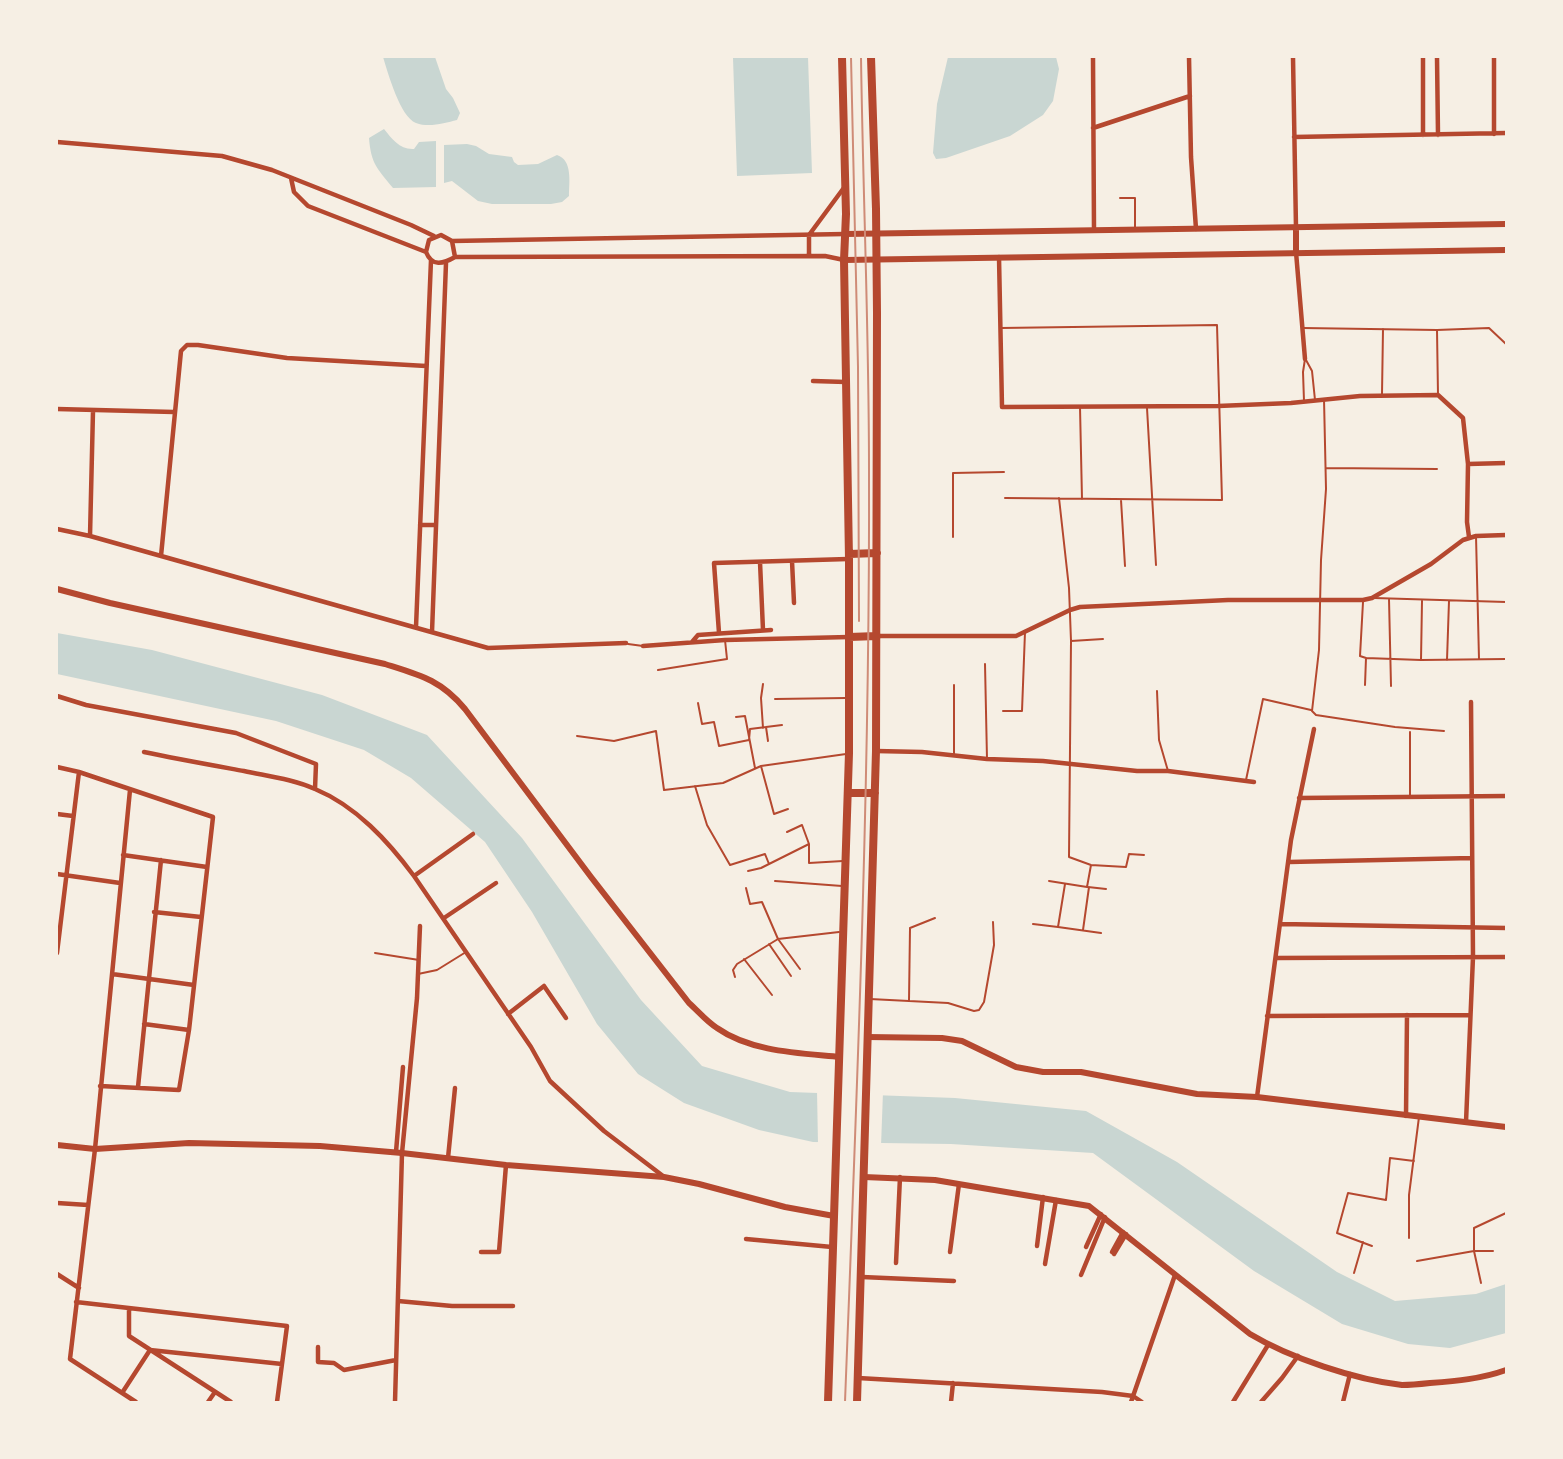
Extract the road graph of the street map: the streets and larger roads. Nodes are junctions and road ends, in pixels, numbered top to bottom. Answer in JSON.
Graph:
{"nodes":[{"id":1,"x":842,"y":57,"type":"edge"},
{"id":2,"x":871,"y":57,"type":"edge"},
{"id":3,"x":1093,"y":57,"type":"edge"},
{"id":4,"x":1190,"y":57,"type":"edge"},
{"id":5,"x":1293,"y":57,"type":"edge"},
{"id":6,"x":1423,"y":57,"type":"edge"},
{"id":7,"x":1437,"y":57,"type":"edge"},
{"id":8,"x":1494,"y":57,"type":"edge"},
{"id":9,"x":1190,"y":96,"type":"junction"},
{"id":10,"x":1093,"y":128,"type":"junction"},
{"id":11,"x":1494,"y":134,"type":"junction"},
{"id":12,"x":1506,"y":134,"type":"edge"},
{"id":13,"x":1423,"y":135,"type":"junction"},
{"id":14,"x":1438,"y":135,"type":"junction"},
{"id":15,"x":1293,"y":137,"type":"junction"},
{"id":16,"x":57,"y":142,"type":"edge"},
{"id":17,"x":291,"y":178,"type":"junction"},
{"id":18,"x":845,"y":187,"type":"junction"},
{"id":19,"x":1506,"y":224,"type":"edge"},
{"id":20,"x":1296,"y":228,"type":"junction"},
{"id":21,"x":1196,"y":229,"type":"junction"},
{"id":22,"x":1094,"y":230,"type":"junction"},
{"id":23,"x":876,"y":233,"type":"junction"},
{"id":24,"x":845,"y":234,"type":"junction"},
{"id":25,"x":809,"y":235,"type":"junction"},
{"id":26,"x":434,"y":236,"type":"junction"},
{"id":27,"x":452,"y":241,"type":"junction"},
{"id":28,"x":1506,"y":250,"type":"edge"},
{"id":29,"x":426,"y":252,"type":"junction"},
{"id":30,"x":1296,"y":252,"type":"junction"},
{"id":31,"x":809,"y":256,"type":"junction"},
{"id":32,"x":455,"y":257,"type":"junction"},
{"id":33,"x":999,"y":257,"type":"junction"},
{"id":34,"x":877,"y":259,"type":"junction"},
{"id":35,"x":431,"y":260,"type":"junction"},
{"id":36,"x":844,"y":260,"type":"junction"},
{"id":37,"x":446,"y":263,"type":"junction"},
{"id":38,"x":1305,"y":359,"type":"road end"},
{"id":39,"x":426,"y":366,"type":"junction"},
{"id":40,"x":813,"y":381,"type":"dead end"},
{"id":41,"x":846,"y":382,"type":"junction"},
{"id":42,"x":57,"y":409,"type":"edge"},
{"id":43,"x":93,"y":411,"type":"junction"},
{"id":44,"x":174,"y":412,"type":"junction"},
{"id":45,"x":1506,"y":463,"type":"edge"},
{"id":46,"x":1468,"y":464,"type":"junction"},
{"id":47,"x":420,"y":525,"type":"junction"},
{"id":48,"x":436,"y":525,"type":"junction"},
{"id":49,"x":57,"y":529,"type":"edge"},
{"id":50,"x":90,"y":536,"type":"junction"},
{"id":51,"x":1506,"y":536,"type":"edge"},
{"id":52,"x":1469,"y":537,"type":"junction"},
{"id":53,"x":877,"y":553,"type":"junction"},
{"id":54,"x":161,"y":556,"type":"junction"},
{"id":55,"x":849,"y":556,"type":"junction"},
{"id":56,"x":792,"y":561,"type":"junction"},
{"id":57,"x":760,"y":562,"type":"junction"},
{"id":58,"x":57,"y":589,"type":"edge"},
{"id":59,"x":794,"y":603,"type":"dead end"},
{"id":60,"x":416,"y":627,"type":"junction"},
{"id":61,"x":763,"y":630,"type":"junction"},
{"id":62,"x":771,"y":630,"type":"dead end"},
{"id":63,"x":432,"y":632,"type":"junction"},
{"id":64,"x":719,"y":633,"type":"junction"},
{"id":65,"x":877,"y":636,"type":"junction"},
{"id":66,"x":849,"y":637,"type":"junction"},
{"id":67,"x":692,"y":642,"type":"junction"},
{"id":68,"x":626,"y":644,"type":"road end"},
{"id":69,"x":643,"y":646,"type":"road end"},
{"id":70,"x":57,"y":696,"type":"edge"},
{"id":71,"x":1471,"y":702,"type":"dead end"},
{"id":72,"x":1314,"y":729,"type":"dead end"},
{"id":73,"x":876,"y":751,"type":"junction"},
{"id":74,"x":144,"y":752,"type":"dead end"},
{"id":75,"x":57,"y":767,"type":"edge"},
{"id":76,"x":79,"y":772,"type":"junction"},
{"id":77,"x":1254,"y":782,"type":"dead end"},
{"id":78,"x":315,"y":789,"type":"junction"},
{"id":79,"x":130,"y":790,"type":"junction"},
{"id":80,"x":848,"y":793,"type":"junction"},
{"id":81,"x":875,"y":793,"type":"junction"},
{"id":82,"x":1506,"y":796,"type":"edge"},
{"id":83,"x":1299,"y":798,"type":"junction"},
{"id":84,"x":1472,"y":798,"type":"junction"},
{"id":85,"x":57,"y":814,"type":"edge"},
{"id":86,"x":73,"y":816,"type":"junction"},
{"id":87,"x":473,"y":834,"type":"dead end"},
{"id":88,"x":123,"y":855,"type":"junction"},
{"id":89,"x":1472,"y":858,"type":"junction"},
{"id":90,"x":160,"y":860,"type":"junction"},
{"id":91,"x":1289,"y":862,"type":"junction"},
{"id":92,"x":207,"y":867,"type":"junction"},
{"id":93,"x":57,"y":874,"type":"edge"},
{"id":94,"x":65,"y":875,"type":"junction"},
{"id":95,"x":414,"y":876,"type":"junction"},
{"id":96,"x":120,"y":883,"type":"junction"},
{"id":97,"x":496,"y":883,"type":"dead end"},
{"id":98,"x":154,"y":912,"type":"junction"},
{"id":99,"x":201,"y":917,"type":"junction"},
{"id":100,"x":444,"y":918,"type":"junction"},
{"id":101,"x":1281,"y":924,"type":"junction"},
{"id":102,"x":420,"y":926,"type":"dead end"},
{"id":103,"x":1473,"y":928,"type":"junction"},
{"id":104,"x":1506,"y":928,"type":"edge"},
{"id":105,"x":57,"y":953,"type":"edge"},
{"id":106,"x":1473,"y":957,"type":"junction"},
{"id":107,"x":1506,"y":957,"type":"edge"},
{"id":108,"x":1276,"y":958,"type":"junction"},
{"id":109,"x":112,"y":974,"type":"junction"},
{"id":110,"x":150,"y":978,"type":"junction"},
{"id":111,"x":194,"y":985,"type":"junction"},
{"id":112,"x":508,"y":1014,"type":"junction"},
{"id":113,"x":1470,"y":1015,"type":"junction"},
{"id":114,"x":1267,"y":1016,"type":"junction"},
{"id":115,"x":1407,"y":1016,"type":"junction"},
{"id":116,"x":566,"y":1018,"type":"dead end"},
{"id":117,"x":144,"y":1024,"type":"junction"},
{"id":118,"x":189,"y":1030,"type":"junction"},
{"id":119,"x":867,"y":1037,"type":"junction"},
{"id":120,"x":840,"y":1057,"type":"junction"},
{"id":121,"x":403,"y":1067,"type":"dead end"},
{"id":122,"x":100,"y":1086,"type":"junction"},
{"id":123,"x":138,"y":1088,"type":"junction"},
{"id":124,"x":455,"y":1088,"type":"dead end"},
{"id":125,"x":1257,"y":1097,"type":"junction"},
{"id":126,"x":1406,"y":1116,"type":"junction"},
{"id":127,"x":1467,"y":1122,"type":"junction"},
{"id":128,"x":1506,"y":1127,"type":"edge"},
{"id":129,"x":57,"y":1145,"type":"edge"},
{"id":130,"x":95,"y":1149,"type":"junction"},
{"id":131,"x":399,"y":1152,"type":"junction"},
{"id":132,"x":448,"y":1158,"type":"junction"},
{"id":133,"x":506,"y":1165,"type":"junction"},
{"id":134,"x":664,"y":1177,"type":"junction"},
{"id":135,"x":864,"y":1177,"type":"junction"},
{"id":136,"x":900,"y":1178,"type":"junction"},
{"id":137,"x":959,"y":1184,"type":"junction"},
{"id":138,"x":1043,"y":1197,"type":"junction"},
{"id":139,"x":1056,"y":1200,"type":"junction"},
{"id":140,"x":57,"y":1203,"type":"edge"},
{"id":141,"x":88,"y":1204,"type":"junction"},
{"id":142,"x":834,"y":1216,"type":"junction"},
{"id":143,"x":1103,"y":1216,"type":"junction"},
{"id":144,"x":1125,"y":1233,"type":"junction"},
{"id":145,"x":746,"y":1239,"type":"dead end"},
{"id":146,"x":1037,"y":1246,"type":"dead end"},
{"id":147,"x":1086,"y":1247,"type":"dead end"},
{"id":148,"x":832,"y":1248,"type":"junction"},
{"id":149,"x":950,"y":1251,"type":"dead end"},
{"id":150,"x":481,"y":1252,"type":"dead end"},
{"id":151,"x":1113,"y":1253,"type":"dead end"},
{"id":152,"x":896,"y":1263,"type":"dead end"},
{"id":153,"x":1045,"y":1264,"type":"dead end"},
{"id":154,"x":57,"y":1274,"type":"edge"},
{"id":155,"x":1081,"y":1275,"type":"dead end"},
{"id":156,"x":1176,"y":1275,"type":"junction"},
{"id":157,"x":862,"y":1277,"type":"junction"},
{"id":158,"x":954,"y":1281,"type":"dead end"},
{"id":159,"x":79,"y":1288,"type":"junction"},
{"id":160,"x":398,"y":1301,"type":"junction"},
{"id":161,"x":76,"y":1302,"type":"junction"},
{"id":162,"x":513,"y":1306,"type":"dead end"},
{"id":163,"x":129,"y":1308,"type":"junction"},
{"id":164,"x":1268,"y":1345,"type":"junction"},
{"id":165,"x":318,"y":1347,"type":"dead end"},
{"id":166,"x":150,"y":1350,"type":"junction"},
{"id":167,"x":1298,"y":1356,"type":"junction"},
{"id":168,"x":396,"y":1360,"type":"junction"},
{"id":169,"x":282,"y":1364,"type":"junction"},
{"id":170,"x":1506,"y":1370,"type":"edge"},
{"id":171,"x":1350,"y":1374,"type":"junction"},
{"id":172,"x":858,"y":1378,"type":"junction"},
{"id":173,"x":953,"y":1383,"type":"junction"},
{"id":174,"x":214,"y":1392,"type":"junction"},
{"id":175,"x":122,"y":1393,"type":"junction"},
{"id":176,"x":1132,"y":1399,"type":"edge"},
{"id":177,"x":136,"y":1402,"type":"edge"},
{"id":178,"x":208,"y":1402,"type":"edge"},
{"id":179,"x":231,"y":1402,"type":"edge"},
{"id":180,"x":277,"y":1402,"type":"edge"},
{"id":181,"x":395,"y":1402,"type":"edge"},
{"id":182,"x":828,"y":1402,"type":"edge"},
{"id":183,"x":857,"y":1402,"type":"edge"},
{"id":184,"x":951,"y":1402,"type":"edge"},
{"id":185,"x":1142,"y":1402,"type":"edge"},
{"id":186,"x":1233,"y":1402,"type":"edge"},
{"id":187,"x":1261,"y":1402,"type":"edge"},
{"id":188,"x":1343,"y":1402,"type":"edge"}],
"edges":[{"from":1,"to":18,"type":"highway"},
{"from":2,"to":23,"type":"highway"},
{"from":3,"to":10,"type":"street"},
{"from":4,"to":9,"type":"street"},
{"from":5,"to":15,"type":"street"},
{"from":6,"to":13,"type":"street"},
{"from":7,"to":14,"type":"street"},
{"from":8,"to":11,"type":"street"},
{"from":9,"to":10,"type":"street"},
{"from":9,"to":21,"type":"street"},
{"from":10,"to":22,"type":"street"},
{"from":11,"to":12,"type":"street"},
{"from":11,"to":14,"type":"street"},
{"from":13,"to":14,"type":"street"},
{"from":13,"to":15,"type":"street"},
{"from":15,"to":20,"type":"street"},
{"from":16,"to":17,"type":"street"},
{"from":17,"to":26,"type":"street"},
{"from":17,"to":29,"type":"street"},
{"from":18,"to":24,"type":"highway"},
{"from":18,"to":25,"type":"street"},
{"from":19,"to":20,"type":"street"},
{"from":20,"to":21,"type":"street"},
{"from":20,"to":30,"type":"street"},
{"from":21,"to":22,"type":"street"},
{"from":22,"to":23,"type":"street"},
{"from":23,"to":24,"type":"street"},
{"from":23,"to":34,"type":"highway"},
{"from":24,"to":25,"type":"street"},
{"from":24,"to":36,"type":"highway"},
{"from":25,"to":27,"type":"street"},
{"from":25,"to":31,"type":"street"},
{"from":26,"to":27,"type":"street"},
{"from":26,"to":29,"type":"street"},
{"from":27,"to":32,"type":"street"},
{"from":28,"to":30,"type":"street"},
{"from":29,"to":35,"type":"street"},
{"from":30,"to":33,"type":"street"},
{"from":30,"to":38,"type":"street"},
{"from":31,"to":32,"type":"street"},
{"from":31,"to":36,"type":"street"},
{"from":32,"to":37,"type":"street"},
{"from":33,"to":34,"type":"street"},
{"from":33,"to":46,"type":"street"},
{"from":34,"to":36,"type":"street"},
{"from":34,"to":53,"type":"highway"},
{"from":35,"to":37,"type":"street"},
{"from":35,"to":39,"type":"street"},
{"from":36,"to":41,"type":"highway"},
{"from":37,"to":48,"type":"street"},
{"from":39,"to":44,"type":"street"},
{"from":39,"to":47,"type":"street"},
{"from":40,"to":41,"type":"street"},
{"from":41,"to":55,"type":"highway"},
{"from":42,"to":43,"type":"street"},
{"from":43,"to":44,"type":"street"},
{"from":43,"to":50,"type":"street"},
{"from":44,"to":54,"type":"street"},
{"from":45,"to":46,"type":"street"},
{"from":46,"to":52,"type":"street"},
{"from":47,"to":48,"type":"street"},
{"from":47,"to":60,"type":"street"},
{"from":48,"to":63,"type":"street"},
{"from":49,"to":50,"type":"street"},
{"from":50,"to":54,"type":"street"},
{"from":51,"to":52,"type":"street"},
{"from":52,"to":65,"type":"street"},
{"from":53,"to":55,"type":"highway"},
{"from":53,"to":65,"type":"highway"},
{"from":54,"to":60,"type":"street"},
{"from":55,"to":56,"type":"street"},
{"from":55,"to":66,"type":"highway"},
{"from":56,"to":57,"type":"street"},
{"from":56,"to":59,"type":"street"},
{"from":57,"to":61,"type":"street"},
{"from":57,"to":64,"type":"street"},
{"from":58,"to":120,"type":"street"},
{"from":60,"to":63,"type":"street"},
{"from":61,"to":62,"type":"street"},
{"from":61,"to":64,"type":"street"},
{"from":63,"to":68,"type":"street"},
{"from":64,"to":67,"type":"street"},
{"from":65,"to":66,"type":"highway"},
{"from":65,"to":73,"type":"highway"},
{"from":66,"to":67,"type":"street"},
{"from":66,"to":80,"type":"highway"},
{"from":67,"to":69,"type":"street"},
{"from":70,"to":78,"type":"street"},
{"from":71,"to":84,"type":"street"},
{"from":72,"to":83,"type":"street"},
{"from":73,"to":77,"type":"street"},
{"from":73,"to":81,"type":"highway"},
{"from":74,"to":78,"type":"street"},
{"from":75,"to":76,"type":"street"},
{"from":76,"to":79,"type":"street"},
{"from":76,"to":86,"type":"street"},
{"from":78,"to":95,"type":"street"},
{"from":79,"to":88,"type":"street"},
{"from":79,"to":92,"type":"street"},
{"from":80,"to":81,"type":"highway"},
{"from":80,"to":120,"type":"highway"},
{"from":81,"to":119,"type":"highway"},
{"from":82,"to":84,"type":"street"},
{"from":83,"to":84,"type":"street"},
{"from":83,"to":91,"type":"street"},
{"from":84,"to":89,"type":"street"},
{"from":85,"to":86,"type":"street"},
{"from":86,"to":94,"type":"street"},
{"from":87,"to":95,"type":"street"},
{"from":88,"to":90,"type":"street"},
{"from":88,"to":96,"type":"street"},
{"from":89,"to":91,"type":"street"},
{"from":89,"to":103,"type":"street"},
{"from":90,"to":92,"type":"street"},
{"from":90,"to":98,"type":"street"},
{"from":91,"to":101,"type":"street"},
{"from":92,"to":99,"type":"street"},
{"from":93,"to":94,"type":"street"},
{"from":94,"to":96,"type":"street"},
{"from":94,"to":105,"type":"street"},
{"from":95,"to":100,"type":"street"},
{"from":96,"to":109,"type":"street"},
{"from":97,"to":100,"type":"street"},
{"from":98,"to":99,"type":"street"},
{"from":98,"to":110,"type":"street"},
{"from":99,"to":111,"type":"street"},
{"from":100,"to":112,"type":"street"},
{"from":101,"to":103,"type":"street"},
{"from":101,"to":108,"type":"street"},
{"from":102,"to":131,"type":"street"},
{"from":103,"to":104,"type":"street"},
{"from":103,"to":106,"type":"street"},
{"from":106,"to":107,"type":"street"},
{"from":106,"to":108,"type":"street"},
{"from":106,"to":113,"type":"street"},
{"from":108,"to":114,"type":"street"},
{"from":109,"to":110,"type":"street"},
{"from":109,"to":122,"type":"street"},
{"from":110,"to":111,"type":"street"},
{"from":110,"to":117,"type":"street"},
{"from":111,"to":118,"type":"street"},
{"from":112,"to":116,"type":"street"},
{"from":112,"to":134,"type":"street"},
{"from":113,"to":115,"type":"street"},
{"from":113,"to":127,"type":"street"},
{"from":114,"to":115,"type":"street"},
{"from":114,"to":125,"type":"street"},
{"from":115,"to":126,"type":"street"},
{"from":117,"to":118,"type":"street"},
{"from":117,"to":123,"type":"street"},
{"from":118,"to":123,"type":"street"},
{"from":119,"to":125,"type":"street"},
{"from":119,"to":135,"type":"highway"},
{"from":120,"to":142,"type":"highway"},
{"from":121,"to":131,"type":"street"},
{"from":122,"to":123,"type":"street"},
{"from":122,"to":130,"type":"street"},
{"from":124,"to":132,"type":"street"},
{"from":125,"to":126,"type":"street"},
{"from":126,"to":127,"type":"street"},
{"from":127,"to":128,"type":"street"},
{"from":129,"to":130,"type":"street"},
{"from":130,"to":131,"type":"street"},
{"from":130,"to":141,"type":"street"},
{"from":131,"to":132,"type":"street"},
{"from":131,"to":160,"type":"street"},
{"from":132,"to":133,"type":"street"},
{"from":133,"to":134,"type":"street"},
{"from":133,"to":150,"type":"street"},
{"from":134,"to":142,"type":"street"},
{"from":135,"to":136,"type":"street"},
{"from":135,"to":157,"type":"highway"},
{"from":136,"to":137,"type":"street"},
{"from":136,"to":152,"type":"street"},
{"from":137,"to":138,"type":"street"},
{"from":137,"to":149,"type":"street"},
{"from":138,"to":139,"type":"street"},
{"from":138,"to":146,"type":"street"},
{"from":139,"to":143,"type":"street"},
{"from":139,"to":153,"type":"street"},
{"from":140,"to":141,"type":"street"},
{"from":141,"to":159,"type":"street"},
{"from":142,"to":148,"type":"highway"},
{"from":143,"to":144,"type":"street"},
{"from":143,"to":147,"type":"street"},
{"from":143,"to":155,"type":"street"},
{"from":144,"to":151,"type":"street"},
{"from":144,"to":156,"type":"street"},
{"from":145,"to":148,"type":"street"},
{"from":148,"to":182,"type":"highway"},
{"from":154,"to":159,"type":"street"},
{"from":156,"to":164,"type":"street"},
{"from":156,"to":176,"type":"street"},
{"from":157,"to":158,"type":"street"},
{"from":157,"to":172,"type":"highway"},
{"from":159,"to":161,"type":"street"},
{"from":160,"to":162,"type":"street"},
{"from":160,"to":168,"type":"street"},
{"from":161,"to":163,"type":"street"},
{"from":161,"to":175,"type":"street"},
{"from":163,"to":166,"type":"street"},
{"from":163,"to":169,"type":"street"},
{"from":164,"to":167,"type":"street"},
{"from":164,"to":186,"type":"street"},
{"from":165,"to":168,"type":"street"},
{"from":166,"to":169,"type":"street"},
{"from":166,"to":174,"type":"street"},
{"from":166,"to":175,"type":"street"},
{"from":167,"to":171,"type":"street"},
{"from":167,"to":187,"type":"street"},
{"from":168,"to":181,"type":"street"},
{"from":169,"to":180,"type":"street"},
{"from":170,"to":171,"type":"street"},
{"from":171,"to":188,"type":"street"},
{"from":172,"to":173,"type":"street"},
{"from":172,"to":183,"type":"highway"},
{"from":173,"to":176,"type":"street"},
{"from":173,"to":184,"type":"street"},
{"from":174,"to":178,"type":"street"},
{"from":174,"to":179,"type":"street"},
{"from":175,"to":177,"type":"street"},
{"from":176,"to":185,"type":"street"}]}
